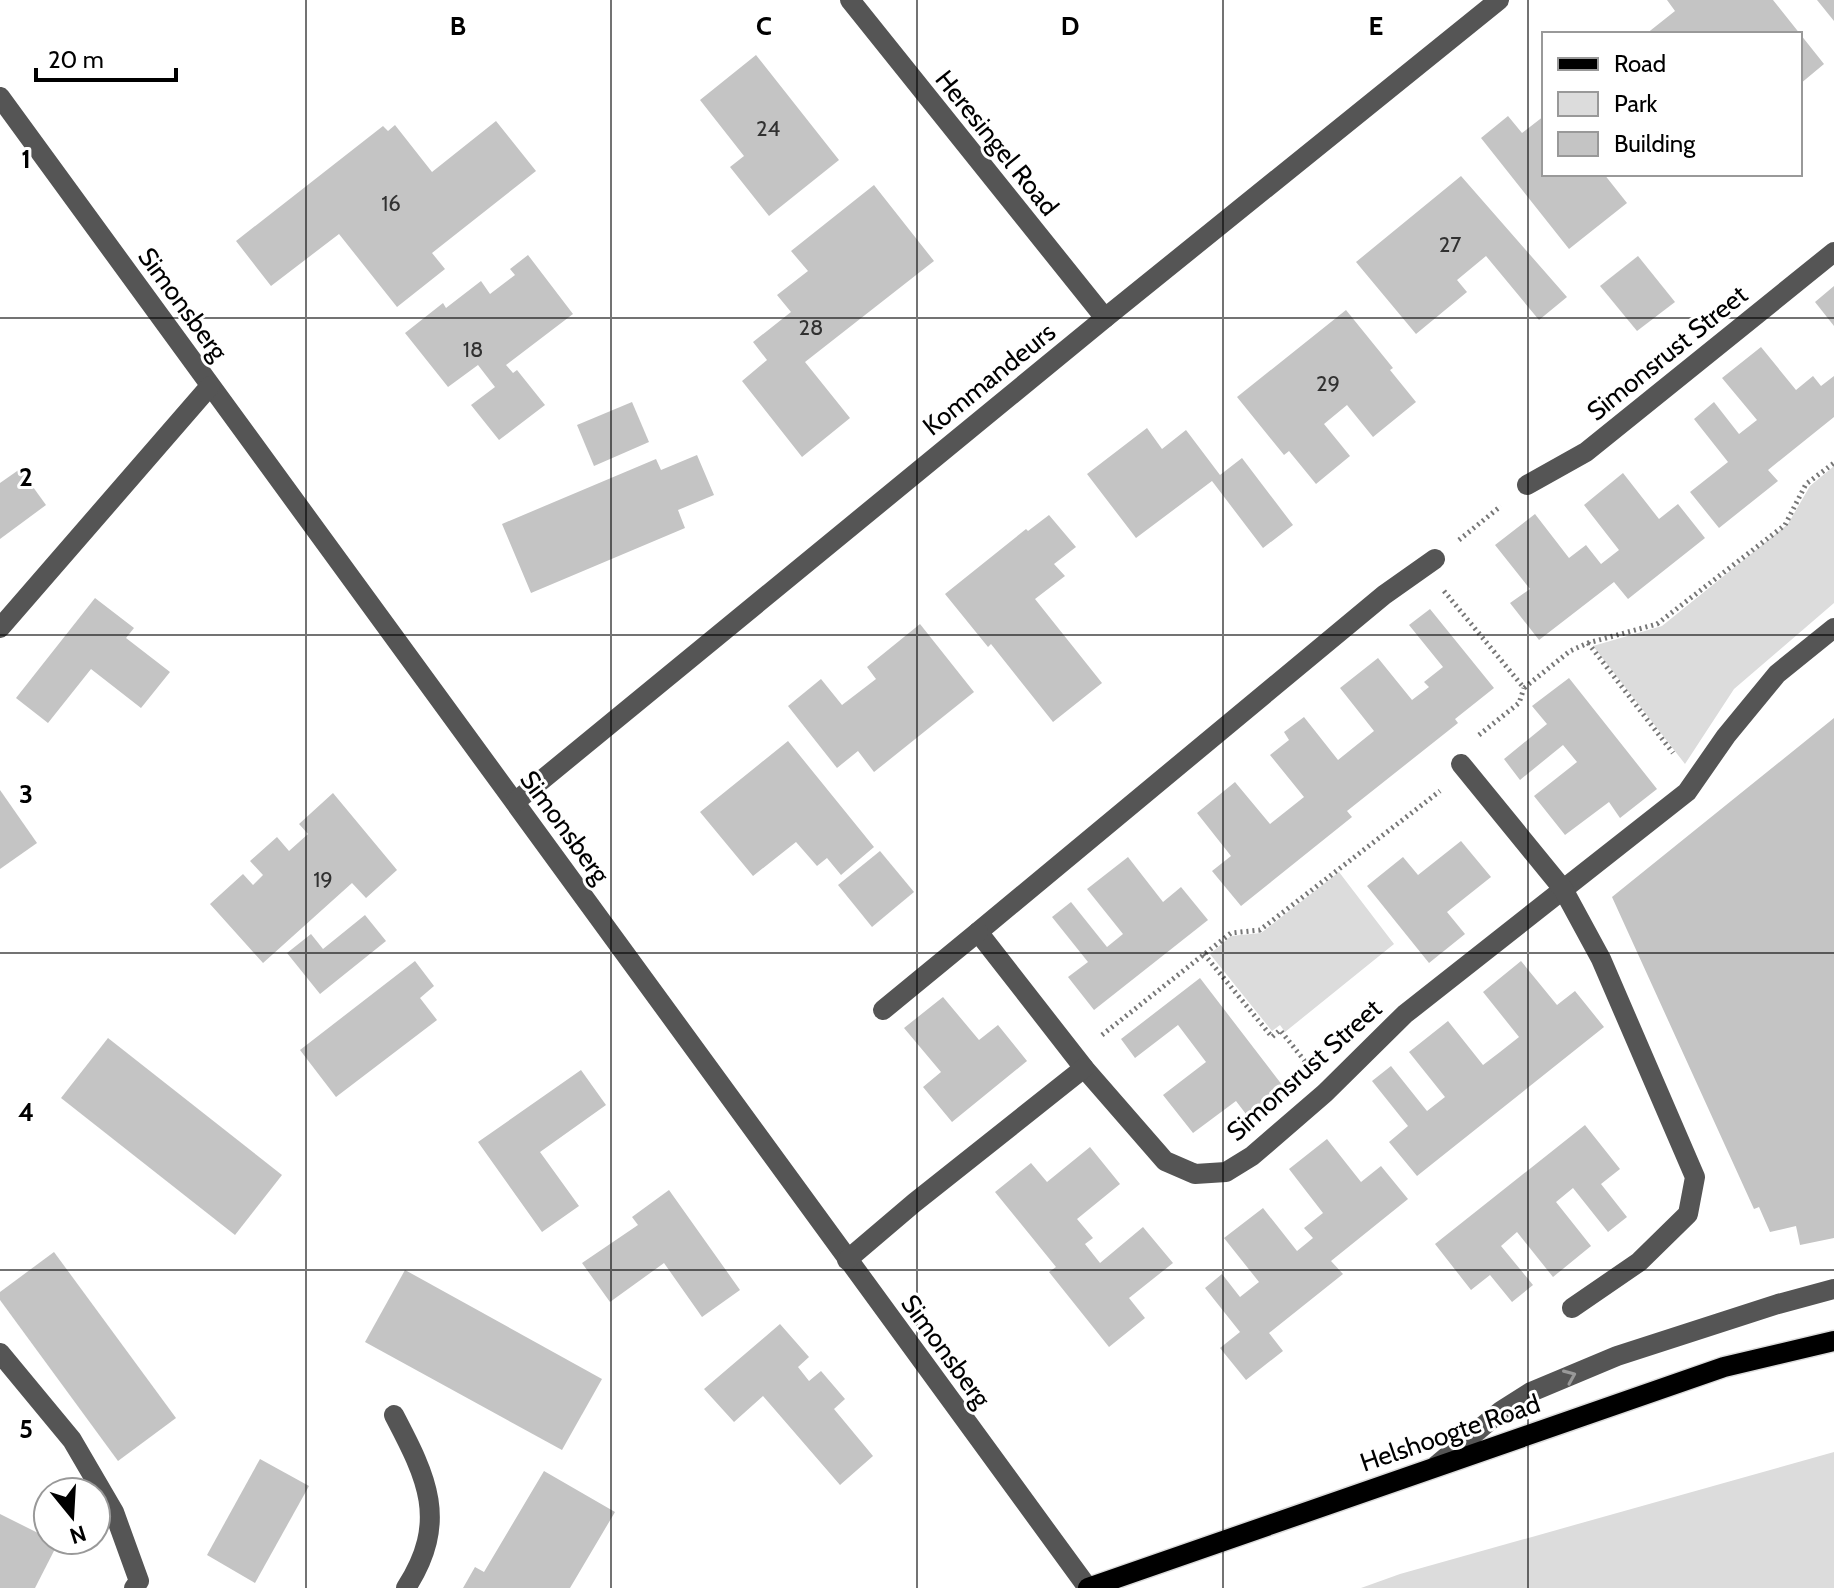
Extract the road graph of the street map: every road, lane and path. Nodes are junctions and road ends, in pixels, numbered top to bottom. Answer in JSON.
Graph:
{"nodes":[{"id":1,"x":850,"y":0,"type":"edge"},
{"id":2,"x":1499,"y":0,"type":"edge"},
{"id":3,"x":0,"y":97,"type":"edge"},
{"id":4,"x":1834,"y":252,"type":"edge"},
{"id":5,"x":1105,"y":318,"type":"junction"},
{"id":6,"x":210,"y":386,"type":"junction"},
{"id":7,"x":1834,"y":463,"type":"edge"},
{"id":8,"x":1527,"y":485,"type":"joint"},
{"id":9,"x":1455,"y":543,"type":"dead end"},
{"id":10,"x":1430,"y":563,"type":"joint"},
{"id":11,"x":0,"y":628,"type":"edge"},
{"id":12,"x":1834,"y":628,"type":"edge"},
{"id":13,"x":1588,"y":643,"type":"junction"},
{"id":14,"x":1524,"y":688,"type":"junction"},
{"id":15,"x":1464,"y":767,"type":"junction"},
{"id":16,"x":1695,"y":782,"type":"junction"},
{"id":17,"x":515,"y":802,"type":"junction"},
{"id":18,"x":1563,"y":889,"type":"junction"},
{"id":19,"x":978,"y":932,"type":"junction"},
{"id":20,"x":1204,"y":954,"type":"junction"},
{"id":21,"x":883,"y":1010,"type":"dead end"},
{"id":22,"x":1080,"y":1062,"type":"junction"},
{"id":23,"x":1328,"y":1090,"type":"junction"},
{"id":24,"x":847,"y":1260,"type":"junction"},
{"id":25,"x":1834,"y":1289,"type":"edge"},
{"id":26,"x":1572,"y":1308,"type":"dead end"},
{"id":27,"x":1834,"y":1341,"type":"edge"},
{"id":28,"x":0,"y":1353,"type":"edge"},
{"id":29,"x":394,"y":1415,"type":"dead end"},
{"id":30,"x":1437,"y":1465,"type":"junction"},
{"id":31,"x":139,"y":1586,"type":"edge"},
{"id":32,"x":406,"y":1588,"type":"edge"},
{"id":33,"x":1088,"y":1588,"type":"edge"}],
"edges":[{"from":1,"to":5,"type":"street","name":"Heresingel Road"},
{"from":2,"to":5,"type":"street","name":"Kommandeurs"},
{"from":3,"to":6,"type":"street","name":"Simonsberg"},
{"from":4,"to":8,"type":"street","name":"Simonsrust Street"},
{"from":5,"to":17,"type":"street","name":"Kommandeurs"},
{"from":6,"to":11,"type":"street"},
{"from":6,"to":17,"type":"street","name":"Simonsberg"},
{"from":7,"to":13,"type":"path"},
{"from":8,"to":9,"type":"path"},
{"from":10,"to":14,"type":"path"},
{"from":10,"to":19,"type":"street"},
{"from":12,"to":16,"type":"street","name":"Simonsrust Street"},
{"from":13,"to":14,"type":"path"},
{"from":13,"to":16,"type":"path"},
{"from":14,"to":15,"type":"path"},
{"from":15,"to":18,"type":"street"},
{"from":15,"to":20,"type":"path"},
{"from":16,"to":18,"type":"street","name":"Simonsrust Street"},
{"from":17,"to":24,"type":"street","name":"Simonsberg"},
{"from":18,"to":23,"type":"street","name":"Simonsrust Street"},
{"from":18,"to":26,"type":"street"},
{"from":19,"to":21,"type":"street"},
{"from":19,"to":22,"type":"street","name":"Simonsrust Street"},
{"from":20,"to":22,"type":"path"},
{"from":20,"to":23,"type":"path"},
{"from":22,"to":23,"type":"street","name":"Simonsrust Street"},
{"from":22,"to":24,"type":"street"},
{"from":24,"to":33,"type":"street","name":"Simonsberg"},
{"from":30,"to":25,"type":"street","one_way":true},
{"from":27,"to":30,"type":"main road","name":"Helshoogte Road"},
{"from":28,"to":31,"type":"street"},
{"from":29,"to":32,"type":"street"},
{"from":30,"to":33,"type":"main road","name":"Helshoogte Road"}]}
